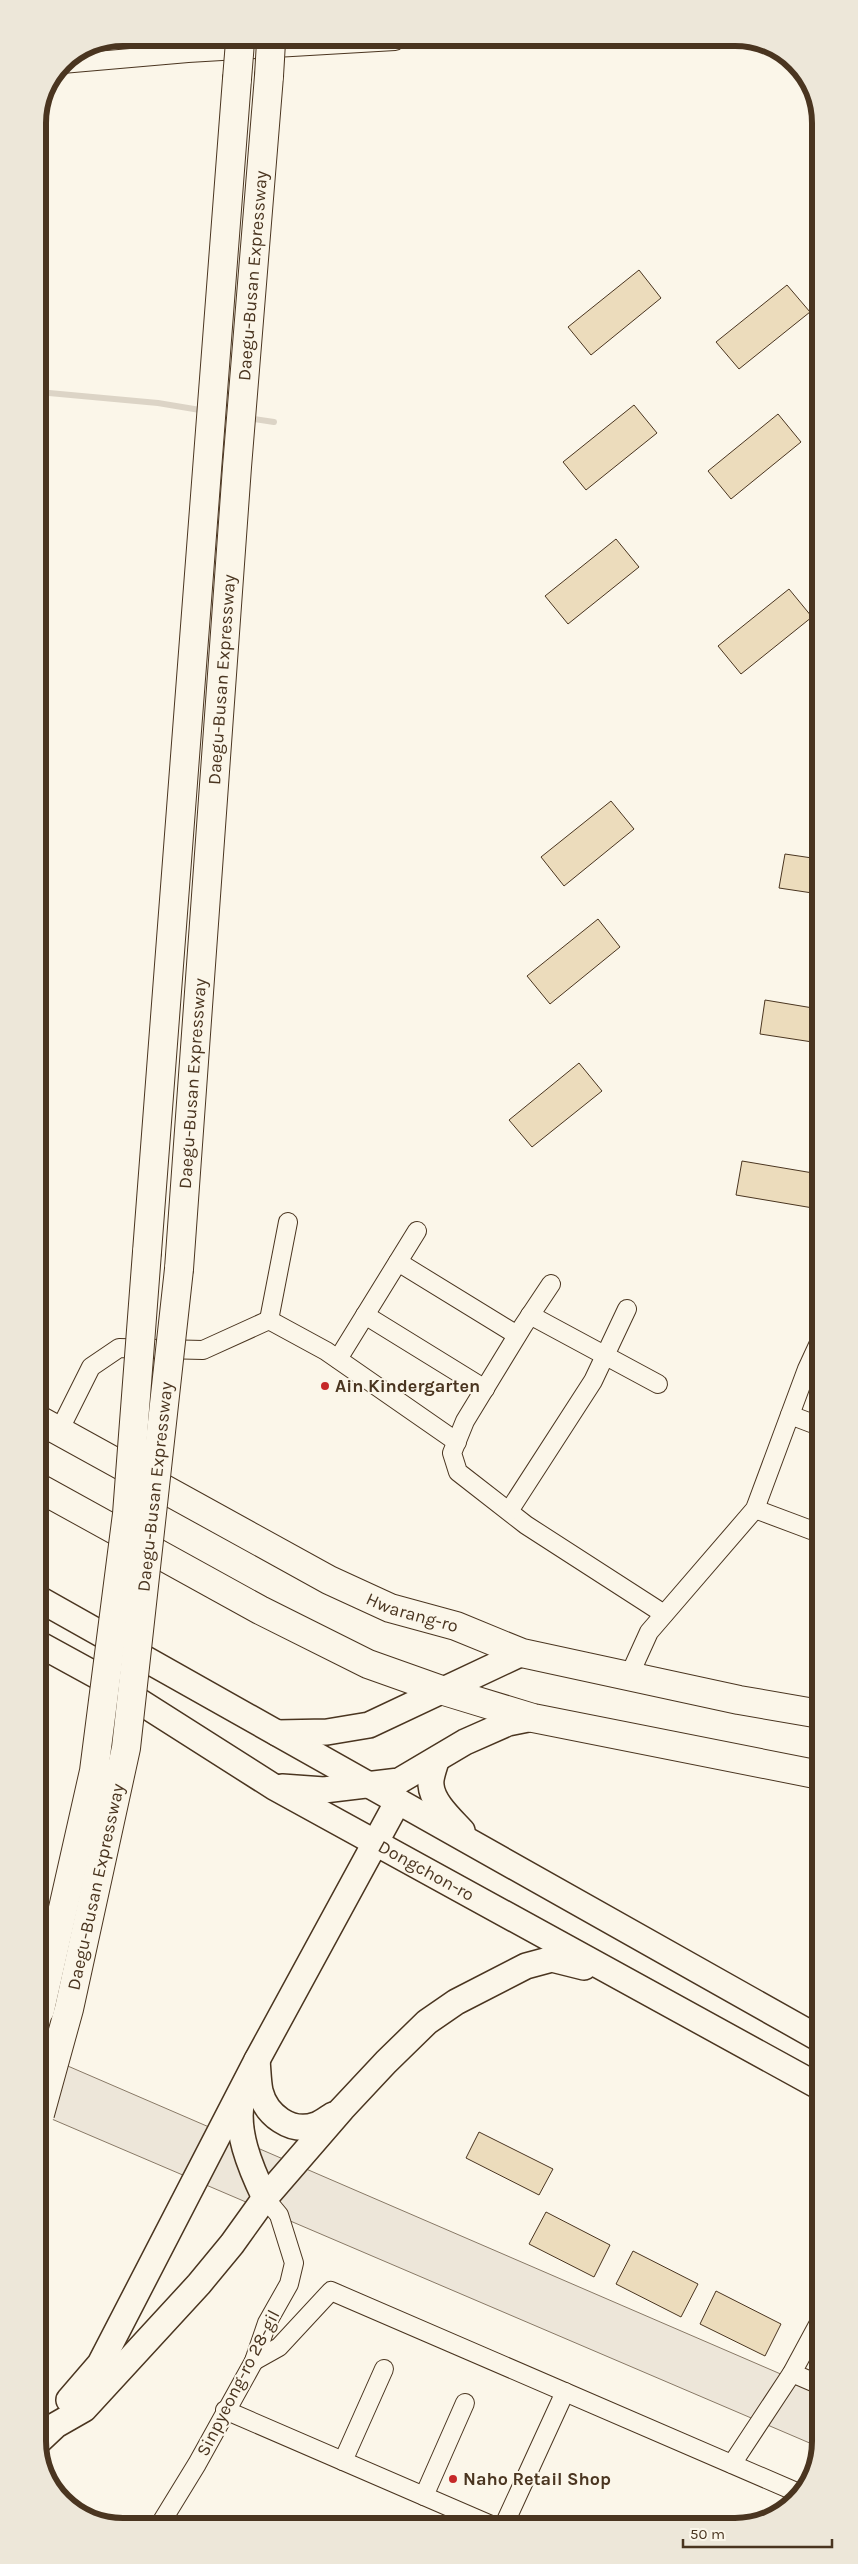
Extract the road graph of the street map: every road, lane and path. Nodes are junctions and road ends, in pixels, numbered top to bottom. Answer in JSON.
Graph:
{"nodes":[{"id":1,"x":240,"y":46,"type":"edge"},
{"id":2,"x":271,"y":46,"type":"edge"},
{"id":3,"x":309,"y":46,"type":"edge"},
{"id":4,"x":76,"y":63,"type":"edge"},
{"id":5,"x":288,"y":1222,"type":"dead end"},
{"id":6,"x":417,"y":1231,"type":"dead end"},
{"id":7,"x":398,"y":1262,"type":"junction"},
{"id":8,"x":551,"y":1284,"type":"dead end"},
{"id":9,"x":627,"y":1309,"type":"dead end"},
{"id":10,"x":365,"y":1315,"type":"junction"},
{"id":11,"x":530,"y":1315,"type":"junction"},
{"id":12,"x":269,"y":1320,"type":"junction"},
{"id":13,"x":517,"y":1335,"type":"junction"},
{"id":14,"x":604,"y":1356,"type":"junction"},
{"id":15,"x":338,"y":1359,"type":"junction"},
{"id":16,"x":812,"y":1360,"type":"edge"},
{"id":17,"x":658,"y":1384,"type":"dead end"},
{"id":18,"x":485,"y":1389,"type":"junction"},
{"id":19,"x":790,"y":1415,"type":"junction"},
{"id":20,"x":812,"y":1423,"type":"edge"},
{"id":21,"x":49,"y":1426,"type":"edge"},
{"id":22,"x":457,"y":1442,"type":"junction"},
{"id":23,"x":46,"y":1492,"type":"edge"},
{"id":24,"x":755,"y":1508,"type":"junction"},
{"id":25,"x":509,"y":1512,"type":"junction"},
{"id":26,"x":812,"y":1530,"type":"edge"},
{"id":27,"x":46,"y":1603,"type":"edge"},
{"id":28,"x":664,"y":1614,"type":"junction"},
{"id":29,"x":46,"y":1648,"type":"edge"},
{"id":30,"x":522,"y":1653,"type":"junction"},
{"id":31,"x":629,"y":1676,"type":"junction"},
{"id":32,"x":444,"y":1691,"type":"junction"},
{"id":33,"x":812,"y":1713,"type":"edge"},
{"id":34,"x":533,"y":1718,"type":"junction"},
{"id":35,"x":275,"y":1733,"type":"junction"},
{"id":36,"x":436,"y":1761,"type":"junction"},
{"id":37,"x":812,"y":1773,"type":"edge"},
{"id":38,"x":372,"y":1786,"type":"junction"},
{"id":39,"x":274,"y":1787,"type":"junction"},
{"id":40,"x":398,"y":1801,"type":"junction"},
{"id":41,"x":375,"y":1842,"type":"junction"},
{"id":42,"x":476,"y":1845,"type":"junction"},
{"id":43,"x":617,"y":1976,"type":"junction"},
{"id":44,"x":46,"y":1983,"type":"edge"},
{"id":45,"x":812,"y":2034,"type":"edge"},
{"id":46,"x":257,"y":2060,"type":"junction"},
{"id":47,"x":246,"y":2083,"type":"junction"},
{"id":48,"x":812,"y":2083,"type":"edge"},
{"id":49,"x":46,"y":2092,"type":"edge"},
{"id":50,"x":342,"y":2110,"type":"junction"},
{"id":51,"x":265,"y":2198,"type":"junction"},
{"id":52,"x":812,"y":2336,"type":"edge"},
{"id":53,"x":254,"y":2361,"type":"junction"},
{"id":54,"x":384,"y":2369,"type":"dead end"},
{"id":55,"x":792,"y":2373,"type":"junction"},
{"id":56,"x":812,"y":2382,"type":"edge"},
{"id":57,"x":565,"y":2392,"type":"junction"},
{"id":58,"x":465,"y":2403,"type":"dead end"},
{"id":59,"x":225,"y":2410,"type":"junction"},
{"id":60,"x":48,"y":2432,"type":"edge"},
{"id":61,"x":343,"y":2461,"type":"junction"},
{"id":62,"x":732,"y":2464,"type":"junction"},
{"id":63,"x":794,"y":2490,"type":"edge"},
{"id":64,"x":424,"y":2496,"type":"junction"},
{"id":65,"x":164,"y":2518,"type":"edge"},
{"id":66,"x":475,"y":2518,"type":"edge"},
{"id":67,"x":507,"y":2518,"type":"edge"}],
"edges":[{"from":1,"to":44,"type":"main road","name":"Daegu-Busan Expressway","bridge":true},
{"from":2,"to":49,"type":"main road","name":"Daegu-Busan Expressway","bridge":true},
{"from":3,"to":4,"type":"street"},
{"from":5,"to":12,"type":"street"},
{"from":6,"to":7,"type":"street"},
{"from":7,"to":10,"type":"street"},
{"from":7,"to":13,"type":"street"},
{"from":8,"to":11,"type":"street"},
{"from":9,"to":14,"type":"street"},
{"from":10,"to":15,"type":"street"},
{"from":10,"to":18,"type":"street"},
{"from":11,"to":13,"type":"street"},
{"from":11,"to":14,"type":"street"},
{"from":12,"to":15,"type":"street"},
{"from":12,"to":21,"type":"street"},
{"from":13,"to":18,"type":"street"},
{"from":14,"to":17,"type":"street"},
{"from":14,"to":25,"type":"street"},
{"from":15,"to":22,"type":"street"},
{"from":16,"to":19,"type":"street"},
{"from":18,"to":22,"type":"street"},
{"from":19,"to":20,"type":"street"},
{"from":19,"to":24,"type":"street"},
{"from":21,"to":30,"type":"main road","name":"Hwarang-ro"},
{"from":22,"to":25,"type":"street"},
{"from":23,"to":32,"type":"main road"},
{"from":24,"to":26,"type":"street"},
{"from":24,"to":28,"type":"street"},
{"from":25,"to":28,"type":"street"},
{"from":27,"to":35,"type":"main road"},
{"from":28,"to":31,"type":"street"},
{"from":29,"to":39,"type":"main road","name":"Dongchon-ro"},
{"from":30,"to":31,"type":"main road","name":"Hwarang-ro"},
{"from":30,"to":32,"type":"main road"},
{"from":31,"to":33,"type":"main road","name":"Hwarang-ro"},
{"from":32,"to":34,"type":"main road"},
{"from":32,"to":35,"type":"main road"},
{"from":34,"to":36,"type":"main road"},
{"from":34,"to":37,"type":"main road"},
{"from":35,"to":38,"type":"main road"},
{"from":36,"to":38,"type":"main road"},
{"from":36,"to":42,"type":"main road"},
{"from":38,"to":39,"type":"main road"},
{"from":38,"to":40,"type":"main road"},
{"from":39,"to":41,"type":"main road","name":"Dongchon-ro"},
{"from":40,"to":41,"type":"main road"},
{"from":40,"to":42,"type":"main road"},
{"from":41,"to":43,"type":"main road","name":"Dongchon-ro"},
{"from":41,"to":46,"type":"main road"},
{"from":42,"to":45,"type":"main road"},
{"from":43,"to":48,"type":"main road","name":"Dongchon-ro"},
{"from":43,"to":50,"type":"main road"},
{"from":46,"to":47,"type":"main road"},
{"from":46,"to":50,"type":"main road"},
{"from":47,"to":51,"type":"main road"},
{"from":47,"to":60,"type":"main road"},
{"from":50,"to":51,"type":"main road"},
{"from":51,"to":53,"type":"street","name":"Sinpyeong-ro 28-gil"},
{"from":51,"to":60,"type":"main road"},
{"from":52,"to":55,"type":"street"},
{"from":53,"to":57,"type":"street"},
{"from":53,"to":59,"type":"street","name":"Sinpyeong-ro 28-gil"},
{"from":54,"to":61,"type":"street"},
{"from":55,"to":56,"type":"street"},
{"from":55,"to":62,"type":"street"},
{"from":57,"to":62,"type":"street"},
{"from":57,"to":67,"type":"street"},
{"from":58,"to":64,"type":"street"},
{"from":59,"to":61,"type":"street"},
{"from":59,"to":65,"type":"street","name":"Sinpyeong-ro 28-gil"},
{"from":61,"to":64,"type":"street"},
{"from":62,"to":63,"type":"street"},
{"from":64,"to":66,"type":"street"}]}
